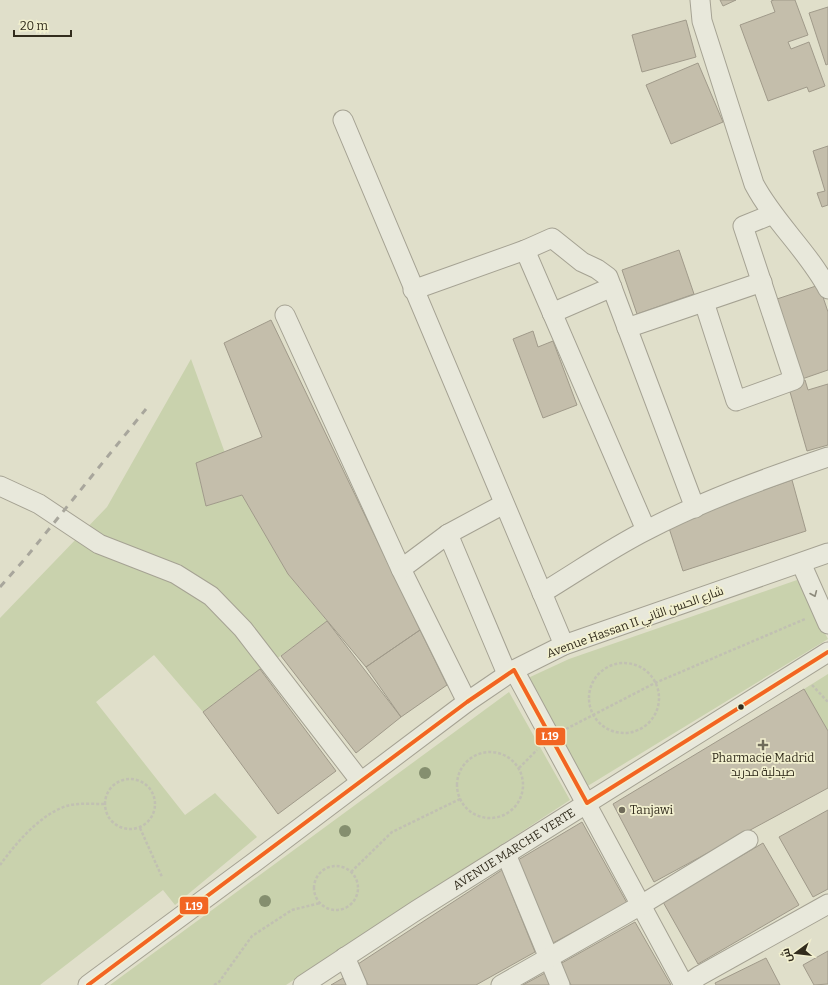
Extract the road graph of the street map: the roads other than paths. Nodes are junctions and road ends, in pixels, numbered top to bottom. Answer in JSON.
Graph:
{"nodes":[{"id":1,"x":700,"y":0,"type":"edge"},
{"id":2,"x":343,"y":120,"type":"dead end"},
{"id":3,"x":773,"y":214,"type":"junction"},
{"id":4,"x":525,"y":250,"type":"junction"},
{"id":5,"x":819,"y":260,"type":"edge"},
{"id":6,"x":762,"y":282,"type":"junction"},
{"id":7,"x":612,"y":288,"type":"junction"},
{"id":8,"x":828,"y":289,"type":"edge"},
{"id":9,"x":413,"y":290,"type":"junction"},
{"id":10,"x":704,"y":302,"type":"junction"},
{"id":11,"x":552,"y":313,"type":"junction"},
{"id":12,"x":285,"y":315,"type":"dead end"},
{"id":13,"x":627,"y":328,"type":"junction"},
{"id":14,"x":828,"y":457,"type":"edge"},
{"id":15,"x":0,"y":486,"type":"edge"},
{"id":16,"x":504,"y":504,"type":"junction"},
{"id":17,"x":695,"y":508,"type":"junction"},
{"id":18,"x":646,"y":530,"type":"junction"},
{"id":19,"x":448,"y":534,"type":"junction"},
{"id":20,"x":828,"y":554,"type":"edge"},
{"id":21,"x":801,"y":563,"type":"junction"},
{"id":22,"x":401,"y":569,"type":"junction"},
{"id":23,"x":542,"y":594,"type":"junction"},
{"id":24,"x":825,"y":618,"type":"edge"},
{"id":25,"x":564,"y":645,"type":"junction"},
{"id":26,"x":828,"y":652,"type":"edge"},
{"id":27,"x":510,"y":672,"type":"junction"},
{"id":28,"x":467,"y":702,"type":"junction"},
{"id":29,"x":361,"y":782,"type":"junction"},
{"id":30,"x":587,"y":804,"type":"junction"},
{"id":31,"x":748,"y":840,"type":"dead end"},
{"id":32,"x":506,"y":854,"type":"junction"},
{"id":33,"x":828,"y":904,"type":"edge"},
{"id":34,"x":641,"y":905,"type":"junction"},
{"id":35,"x":344,"y":957,"type":"junction"},
{"id":36,"x":550,"y":958,"type":"junction"},
{"id":37,"x":693,"y":983,"type":"edge"},
{"id":38,"x":88,"y":985,"type":"edge"},
{"id":39,"x":303,"y":985,"type":"edge"},
{"id":40,"x":358,"y":985,"type":"edge"},
{"id":41,"x":501,"y":985,"type":"edge"},
{"id":42,"x":560,"y":985,"type":"edge"}],
"edges":[{"from":1,"to":3,"type":"street"},
{"from":2,"to":9,"type":"street"},
{"from":3,"to":5,"type":"street"},
{"from":3,"to":6,"type":"street"},
{"from":4,"to":7,"type":"street"},
{"from":4,"to":9,"type":"street"},
{"from":4,"to":11,"type":"street"},
{"from":5,"to":8,"type":"street"},
{"from":6,"to":10,"type":"street"},
{"from":6,"to":10,"type":"street"},
{"from":7,"to":11,"type":"street"},
{"from":7,"to":13,"type":"street"},
{"from":9,"to":16,"type":"street"},
{"from":10,"to":13,"type":"street"},
{"from":11,"to":18,"type":"street"},
{"from":12,"to":22,"type":"street"},
{"from":13,"to":17,"type":"street"},
{"from":14,"to":17,"type":"street"},
{"from":15,"to":29,"type":"street"},
{"from":16,"to":19,"type":"street"},
{"from":16,"to":23,"type":"street"},
{"from":17,"to":18,"type":"street"},
{"from":18,"to":23,"type":"street"},
{"from":19,"to":22,"type":"street"},
{"from":19,"to":27,"type":"street"},
{"from":20,"to":21,"type":"street","name":"Avenue Hassan II شارع الحسن الثاني"},
{"from":21,"to":24,"type":"street","one_way":true},
{"from":21,"to":25,"type":"street","name":"Avenue Hassan II شارع الحسن الثاني"},
{"from":22,"to":28,"type":"street"},
{"from":23,"to":25,"type":"street"},
{"from":25,"to":27,"type":"street","name":"Avenue Hassan II شارع الحسن الثاني"},
{"from":26,"to":30,"type":"street","name":"AVENUE MARCHE VERTE"},
{"from":27,"to":28,"type":"street","name":"Avenue Hassan II شارع الحسن الثاني"},
{"from":27,"to":30,"type":"street"},
{"from":28,"to":29,"type":"street","name":"Avenue Hassan II شارع الحسن الثاني"},
{"from":29,"to":38,"type":"street","name":"Avenue Hassan II شارع الحسن الثاني"},
{"from":30,"to":32,"type":"street","name":"AVENUE MARCHE VERTE"},
{"from":30,"to":34,"type":"street"},
{"from":31,"to":34,"type":"street"},
{"from":32,"to":35,"type":"street","name":"AVENUE MARCHE VERTE"},
{"from":32,"to":36,"type":"street"},
{"from":33,"to":37,"type":"street"},
{"from":34,"to":36,"type":"street"},
{"from":34,"to":37,"type":"street"},
{"from":35,"to":39,"type":"street","name":"AVENUE MARCHE VERTE"},
{"from":35,"to":40,"type":"street"},
{"from":36,"to":41,"type":"street"},
{"from":36,"to":42,"type":"street"}]}
